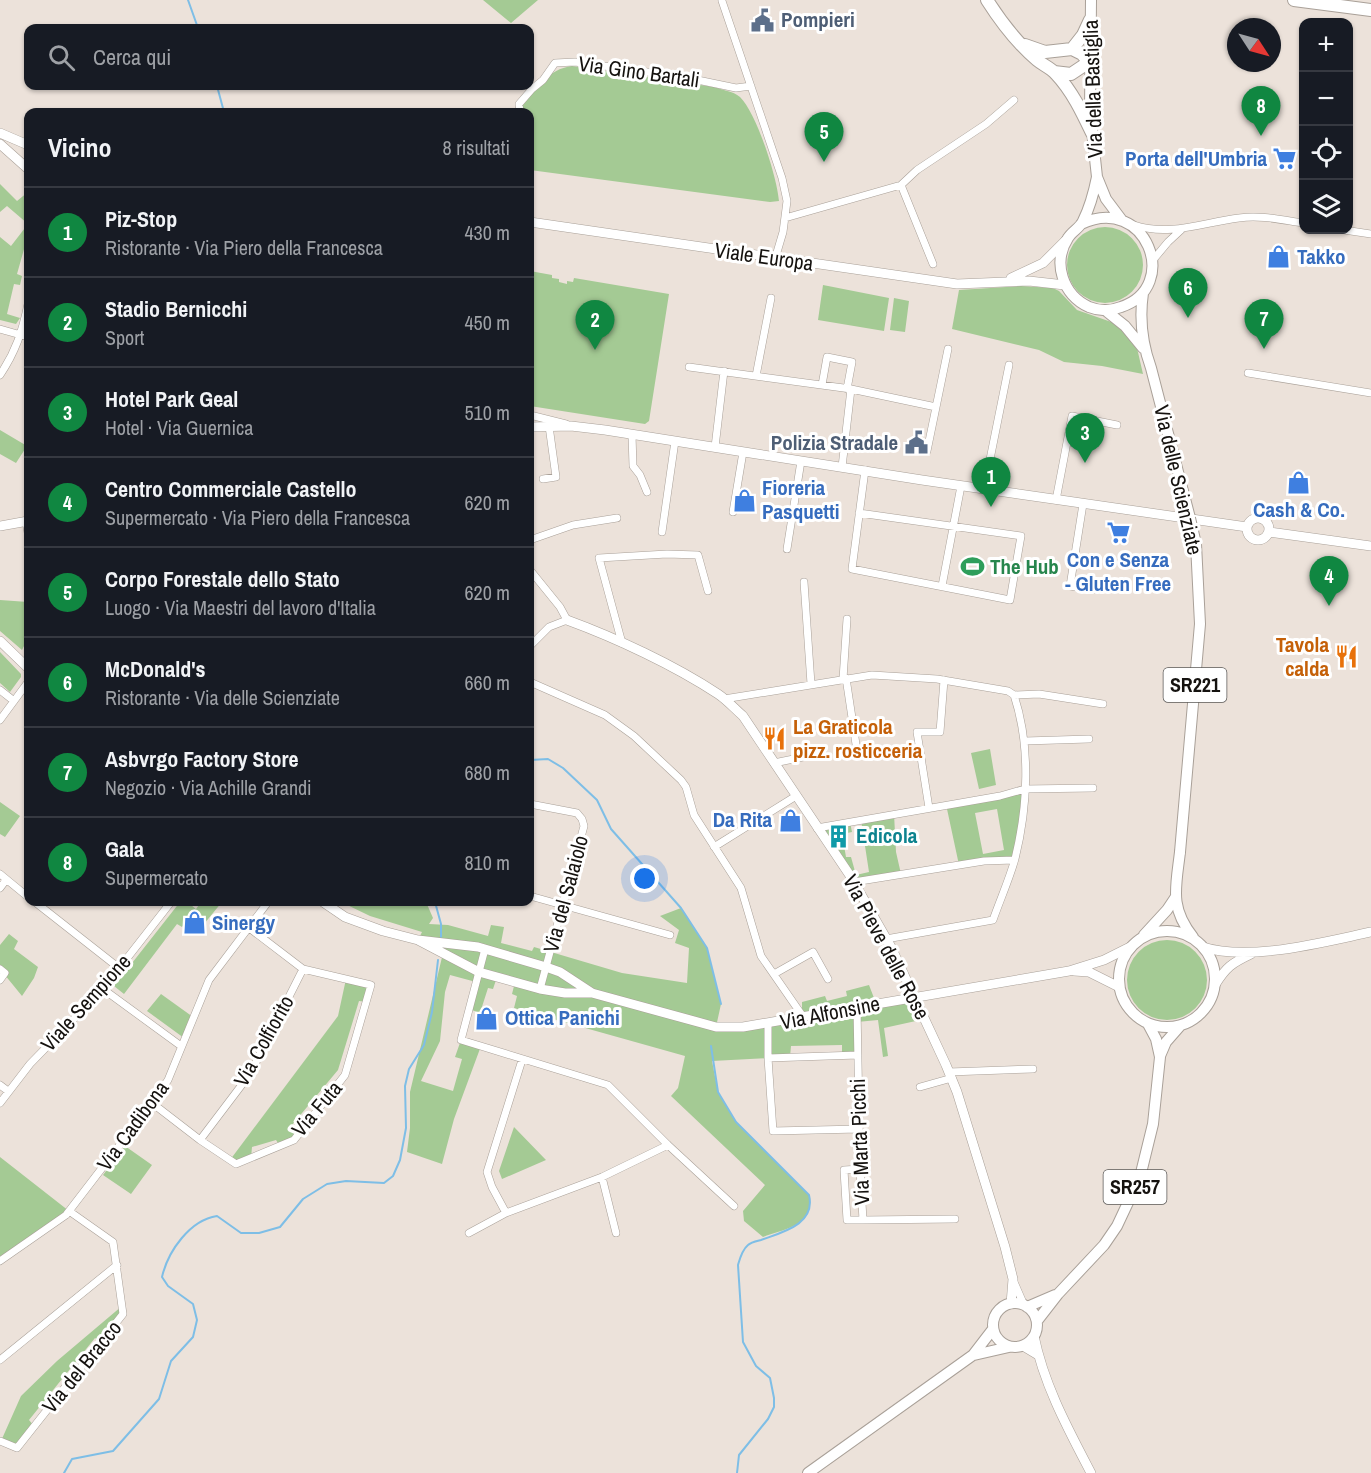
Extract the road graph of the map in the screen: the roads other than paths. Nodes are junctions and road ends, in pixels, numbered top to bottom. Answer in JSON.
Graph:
{"nodes":[{"id":1,"x":1091,"y":0,"type":"edge"},
{"id":2,"x":1294,"y":0,"type":"edge"},
{"id":3,"x":722,"y":1,"type":"edge"},
{"id":4,"x":989,"y":2,"type":"edge"},
{"id":5,"x":1371,"y":10,"type":"edge"},
{"id":6,"x":1090,"y":20,"type":"junction"},
{"id":7,"x":1019,"y":43,"type":"junction"},
{"id":8,"x":1072,"y":49,"type":"junction"},
{"id":9,"x":1089,"y":62,"type":"junction"},
{"id":10,"x":1054,"y":72,"type":"junction"},
{"id":11,"x":751,"y":86,"type":"junction"},
{"id":12,"x":534,"y":87,"type":"edge"},
{"id":13,"x":531,"y":90,"type":"edge"},
{"id":14,"x":1014,"y":100,"type":"dead end"},
{"id":15,"x":520,"y":108,"type":"edge"},
{"id":16,"x":0,"y":133,"type":"edge"},
{"id":17,"x":1092,"y":133,"type":"junction"},
{"id":18,"x":0,"y":144,"type":"edge"},
{"id":19,"x":24,"y":144,"type":"edge"},
{"id":20,"x":24,"y":166,"type":"edge"},
{"id":21,"x":1096,"y":177,"type":"junction"},
{"id":22,"x":901,"y":185,"type":"junction"},
{"id":23,"x":785,"y":218,"type":"junction"},
{"id":24,"x":1126,"y":222,"type":"junction"},
{"id":25,"x":1299,"y":222,"type":"edge"},
{"id":26,"x":534,"y":223,"type":"edge"},
{"id":27,"x":1081,"y":224,"type":"junction"},
{"id":28,"x":1182,"y":229,"type":"junction"},
{"id":29,"x":1353,"y":231,"type":"edge"},
{"id":30,"x":1371,"y":234,"type":"edge"},
{"id":31,"x":1067,"y":240,"type":"junction"},
{"id":32,"x":775,"y":259,"type":"junction"},
{"id":33,"x":1153,"y":260,"type":"junction"},
{"id":34,"x":933,"y":264,"type":"dead end"},
{"id":35,"x":1000,"y":282,"type":"junction"},
{"id":36,"x":1065,"y":285,"type":"junction"},
{"id":37,"x":1143,"y":292,"type":"junction"},
{"id":38,"x":771,"y":298,"type":"dead end"},
{"id":39,"x":1105,"y":310,"type":"junction"},
{"id":40,"x":0,"y":329,"type":"edge"},
{"id":41,"x":24,"y":336,"type":"edge"},
{"id":42,"x":24,"y":338,"type":"edge"},
{"id":43,"x":948,"y":349,"type":"dead end"},
{"id":44,"x":1144,"y":350,"type":"junction"},
{"id":45,"x":1009,"y":365,"type":"dead end"},
{"id":46,"x":688,"y":367,"type":"dead end"},
{"id":47,"x":724,"y":371,"type":"junction"},
{"id":48,"x":1248,"y":373,"type":"dead end"},
{"id":49,"x":0,"y":375,"type":"edge"},
{"id":50,"x":756,"y":376,"type":"junction"},
{"id":51,"x":822,"y":385,"type":"junction"},
{"id":52,"x":849,"y":389,"type":"junction"},
{"id":53,"x":1371,"y":393,"type":"edge"},
{"id":54,"x":936,"y":407,"type":"junction"},
{"id":55,"x":534,"y":416,"type":"edge"},
{"id":56,"x":1118,"y":425,"type":"dead end"},
{"id":57,"x":549,"y":426,"type":"junction"},
{"id":58,"x":572,"y":426,"type":"junction"},
{"id":59,"x":534,"y":428,"type":"edge"},
{"id":60,"x":632,"y":435,"type":"junction"},
{"id":61,"x":675,"y":441,"type":"junction"},
{"id":62,"x":715,"y":447,"type":"junction"},
{"id":63,"x":927,"y":451,"type":"dead end"},
{"id":64,"x":743,"y":452,"type":"junction"},
{"id":65,"x":801,"y":461,"type":"junction"},
{"id":66,"x":842,"y":467,"type":"junction"},
{"id":67,"x":865,"y":470,"type":"junction"},
{"id":68,"x":543,"y":479,"type":"dead end"},
{"id":69,"x":962,"y":486,"type":"junction"},
{"id":70,"x":984,"y":489,"type":"junction"},
{"id":71,"x":647,"y":492,"type":"dead end"},
{"id":72,"x":1056,"y":500,"type":"junction"},
{"id":73,"x":1083,"y":504,"type":"junction"},
{"id":74,"x":733,"y":512,"type":"dead end"},
{"id":75,"x":859,"y":513,"type":"junction"},
{"id":76,"x":616,"y":518,"type":"dead end"},
{"id":77,"x":24,"y":522,"type":"edge"},
{"id":78,"x":0,"y":526,"type":"edge"},
{"id":79,"x":1247,"y":527,"type":"junction"},
{"id":80,"x":953,"y":528,"type":"junction"},
{"id":81,"x":662,"y":532,"type":"dead end"},
{"id":82,"x":1269,"y":532,"type":"junction"},
{"id":83,"x":534,"y":539,"type":"edge"},
{"id":84,"x":1371,"y":546,"type":"edge"},
{"id":85,"x":787,"y":549,"type":"dead end"},
{"id":86,"x":534,"y":575,"type":"edge"},
{"id":87,"x":804,"y":582,"type":"dead end"},
{"id":88,"x":942,"y":586,"type":"junction"},
{"id":89,"x":1093,"y":590,"type":"dead end"},
{"id":90,"x":708,"y":591,"type":"dead end"},
{"id":91,"x":847,"y":619,"type":"dead end"},
{"id":92,"x":567,"y":620,"type":"junction"},
{"id":93,"x":0,"y":640,"type":"edge"},
{"id":94,"x":534,"y":642,"type":"edge"},
{"id":95,"x":622,"y":644,"type":"junction"},
{"id":96,"x":24,"y":664,"type":"edge"},
{"id":97,"x":844,"y":679,"type":"junction"},
{"id":98,"x":944,"y":680,"type":"junction"},
{"id":99,"x":534,"y":684,"type":"edge"},
{"id":100,"x":811,"y":684,"type":"junction"},
{"id":101,"x":24,"y":687,"type":"edge"},
{"id":102,"x":0,"y":690,"type":"edge"},
{"id":103,"x":1014,"y":695,"type":"junction"},
{"id":104,"x":724,"y":699,"type":"junction"},
{"id":105,"x":14,"y":701,"type":"junction"},
{"id":106,"x":1103,"y":704,"type":"dead end"},
{"id":107,"x":0,"y":720,"type":"edge"},
{"id":108,"x":1089,"y":739,"type":"dead end"},
{"id":109,"x":1024,"y":741,"type":"junction"},
{"id":110,"x":857,"y":751,"type":"dead end"},
{"id":111,"x":823,"y":753,"type":"dead end"},
{"id":112,"x":774,"y":763,"type":"junction"},
{"id":113,"x":1093,"y":788,"type":"dead end"},
{"id":114,"x":1025,"y":789,"type":"junction"},
{"id":115,"x":796,"y":796,"type":"junction"},
{"id":116,"x":534,"y":805,"type":"edge"},
{"id":117,"x":929,"y":808,"type":"junction"},
{"id":118,"x":817,"y":828,"type":"junction"},
{"id":119,"x":714,"y":847,"type":"junction"},
{"id":120,"x":1014,"y":860,"type":"junction"},
{"id":121,"x":3,"y":877,"type":"edge"},
{"id":122,"x":854,"y":882,"type":"junction"},
{"id":123,"x":0,"y":888,"type":"edge"},
{"id":124,"x":24,"y":894,"type":"edge"},
{"id":125,"x":534,"y":897,"type":"edge"},
{"id":126,"x":1175,"y":898,"type":"junction"},
{"id":127,"x":40,"y":906,"type":"edge"},
{"id":128,"x":168,"y":906,"type":"edge"},
{"id":129,"x":265,"y":906,"type":"edge"},
{"id":130,"x":329,"y":906,"type":"edge"},
{"id":131,"x":563,"y":906,"type":"junction"},
{"id":132,"x":248,"y":927,"type":"junction"},
{"id":133,"x":1371,"y":932,"type":"edge"},
{"id":134,"x":670,"y":935,"type":"dead end"},
{"id":135,"x":886,"y":939,"type":"junction"},
{"id":136,"x":418,"y":940,"type":"junction"},
{"id":137,"x":1136,"y":943,"type":"junction"},
{"id":138,"x":1200,"y":944,"type":"junction"},
{"id":139,"x":485,"y":949,"type":"junction"},
{"id":140,"x":1253,"y":953,"type":"junction"},
{"id":141,"x":546,"y":967,"type":"junction"},
{"id":142,"x":119,"y":968,"type":"junction"},
{"id":143,"x":0,"y":969,"type":"edge"},
{"id":144,"x":303,"y":969,"type":"junction"},
{"id":145,"x":1069,"y":971,"type":"junction"},
{"id":146,"x":479,"y":972,"type":"junction"},
{"id":147,"x":774,"y":974,"type":"junction"},
{"id":148,"x":828,"y":979,"type":"dead end"},
{"id":149,"x":0,"y":980,"type":"edge"},
{"id":150,"x":1215,"y":985,"type":"junction"},
{"id":151,"x":1119,"y":987,"type":"junction"},
{"id":152,"x":540,"y":988,"type":"junction"},
{"id":153,"x":103,"y":989,"type":"junction"},
{"id":154,"x":592,"y":993,"type":"junction"},
{"id":155,"x":915,"y":997,"type":"junction"},
{"id":156,"x":857,"y":1008,"type":"junction"},
{"id":157,"x":804,"y":1018,"type":"junction"},
{"id":158,"x":768,"y":1024,"type":"junction"},
{"id":159,"x":1148,"y":1024,"type":"junction"},
{"id":160,"x":1179,"y":1026,"type":"junction"},
{"id":161,"x":181,"y":1046,"type":"junction"},
{"id":162,"x":858,"y":1055,"type":"junction"},
{"id":163,"x":1160,"y":1057,"type":"junction"},
{"id":164,"x":768,"y":1058,"type":"junction"},
{"id":165,"x":522,"y":1060,"type":"junction"},
{"id":166,"x":1033,"y":1070,"type":"dead end"},
{"id":167,"x":951,"y":1075,"type":"junction"},
{"id":168,"x":0,"y":1085,"type":"edge"},
{"id":169,"x":920,"y":1087,"type":"dead end"},
{"id":170,"x":8,"y":1091,"type":"junction"},
{"id":171,"x":0,"y":1103,"type":"edge"},
{"id":172,"x":152,"y":1104,"type":"junction"},
{"id":173,"x":859,"y":1129,"type":"junction"},
{"id":174,"x":200,"y":1140,"type":"junction"},
{"id":175,"x":668,"y":1145,"type":"junction"},
{"id":176,"x":860,"y":1169,"type":"junction"},
{"id":177,"x":602,"y":1177,"type":"junction"},
{"id":178,"x":734,"y":1206,"type":"dead end"},
{"id":179,"x":69,"y":1211,"type":"junction"},
{"id":180,"x":506,"y":1213,"type":"junction"},
{"id":181,"x":955,"y":1219,"type":"dead end"},
{"id":182,"x":863,"y":1220,"type":"junction"},
{"id":183,"x":469,"y":1233,"type":"dead end"},
{"id":184,"x":616,"y":1233,"type":"dead end"},
{"id":185,"x":0,"y":1260,"type":"edge"},
{"id":186,"x":117,"y":1265,"type":"junction"},
{"id":187,"x":1013,"y":1279,"type":"junction"},
{"id":188,"x":1058,"y":1294,"type":"junction"},
{"id":189,"x":1011,"y":1304,"type":"junction"},
{"id":190,"x":1025,"y":1306,"type":"junction"},
{"id":191,"x":1037,"y":1321,"type":"junction"},
{"id":192,"x":993,"y":1329,"type":"junction"},
{"id":193,"x":1034,"y":1336,"type":"junction"},
{"id":194,"x":1023,"y":1346,"type":"junction"},
{"id":195,"x":1009,"y":1347,"type":"junction"},
{"id":196,"x":1038,"y":1354,"type":"junction"},
{"id":197,"x":973,"y":1355,"type":"junction"},
{"id":198,"x":0,"y":1360,"type":"edge"},
{"id":199,"x":0,"y":1441,"type":"edge"},
{"id":200,"x":808,"y":1473,"type":"edge"},
{"id":201,"x":1091,"y":1473,"type":"edge"}],
"edges":[{"from":1,"to":6,"type":"main road","name":"Via della Bastiglia"},
{"from":2,"to":5,"type":"highway"},
{"from":3,"to":11,"type":"street"},
{"from":4,"to":7,"type":"highway"},
{"from":6,"to":8,"type":"highway"},
{"from":6,"to":9,"type":"main road","name":"Via della Bastiglia"},
{"from":7,"to":8,"type":"highway"},
{"from":7,"to":10,"type":"highway"},
{"from":8,"to":9,"type":"highway"},
{"from":9,"to":10,"type":"highway"},
{"from":9,"to":17,"type":"main road","name":"Via della Bastiglia"},
{"from":10,"to":17,"type":"highway"},
{"from":11,"to":12,"type":"street","name":"Via Gino Bartali"},
{"from":11,"to":23,"type":"street"},
{"from":13,"to":15,"type":"street","name":"Via Gino Bartali"},
{"from":14,"to":22,"type":"street"},
{"from":16,"to":19,"type":"main road"},
{"from":17,"to":21,"type":"main road","name":"Via della Bastiglia"},
{"from":18,"to":20,"type":"main road"},
{"from":21,"to":24,"type":"main road","name":"Via della Bastiglia"},
{"from":21,"to":27,"type":"main road","name":"Via della Bastiglia"},
{"from":22,"to":23,"type":"street"},
{"from":22,"to":34,"type":"street"},
{"from":23,"to":32,"type":"street"},
{"from":24,"to":27,"type":"main road"},
{"from":24,"to":28,"type":"street"},
{"from":24,"to":33,"type":"main road"},
{"from":25,"to":28,"type":"street"},
{"from":26,"to":32,"type":"main road","name":"Viale Europa"},
{"from":27,"to":31,"type":"main road"},
{"from":28,"to":33,"type":"street"},
{"from":29,"to":30,"type":"street"},
{"from":31,"to":35,"type":"main road","name":"Viale Europa"},
{"from":31,"to":36,"type":"main road"},
{"from":32,"to":35,"type":"main road","name":"Viale Europa"},
{"from":33,"to":37,"type":"main road","number":"SR221"},
{"from":35,"to":36,"type":"main road","name":"Viale Europa"},
{"from":36,"to":39,"type":"main road","number":"SR221"},
{"from":37,"to":39,"type":"main road"},
{"from":37,"to":44,"type":"main road","name":"Via delle Scienziate","number":"SR221"},
{"from":38,"to":50,"type":"street"},
{"from":39,"to":44,"type":"main road","name":"Via delle Scienziate","number":"SR221"},
{"from":40,"to":41,"type":"street"},
{"from":42,"to":49,"type":"street"},
{"from":43,"to":54,"type":"street"},
{"from":44,"to":126,"type":"main road","name":"Via delle Scienziate","number":"SR221","bridge":true},
{"from":45,"to":70,"type":"street"},
{"from":46,"to":47,"type":"street"},
{"from":47,"to":50,"type":"street"},
{"from":47,"to":62,"type":"street"},
{"from":48,"to":53,"type":"street"},
{"from":50,"to":51,"type":"street"},
{"from":51,"to":52,"type":"street"},
{"from":51,"to":52,"type":"street"},
{"from":52,"to":54,"type":"street"},
{"from":52,"to":66,"type":"street"},
{"from":54,"to":63,"type":"street"},
{"from":55,"to":58,"type":"street"},
{"from":56,"to":72,"type":"street"},
{"from":57,"to":58,"type":"main road"},
{"from":57,"to":59,"type":"main road"},
{"from":57,"to":68,"type":"street"},
{"from":58,"to":60,"type":"main road"},
{"from":60,"to":61,"type":"main road"},
{"from":60,"to":71,"type":"street"},
{"from":61,"to":62,"type":"main road"},
{"from":61,"to":81,"type":"street"},
{"from":62,"to":64,"type":"main road"},
{"from":64,"to":65,"type":"main road"},
{"from":64,"to":74,"type":"street"},
{"from":65,"to":66,"type":"main road"},
{"from":65,"to":85,"type":"street"},
{"from":66,"to":67,"type":"main road"},
{"from":67,"to":69,"type":"main road"},
{"from":67,"to":75,"type":"street"},
{"from":69,"to":70,"type":"main road"},
{"from":69,"to":80,"type":"street"},
{"from":70,"to":72,"type":"main road"},
{"from":72,"to":73,"type":"main road"},
{"from":73,"to":79,"type":"main road"},
{"from":73,"to":89,"type":"street"},
{"from":75,"to":80,"type":"street"},
{"from":75,"to":88,"type":"street"},
{"from":76,"to":83,"type":"street"},
{"from":77,"to":78,"type":"main road"},
{"from":79,"to":82,"type":"main road"},
{"from":79,"to":82,"type":"main road"},
{"from":80,"to":88,"type":"street"},
{"from":80,"to":88,"type":"street"},
{"from":82,"to":84,"type":"main road"},
{"from":86,"to":92,"type":"street"},
{"from":87,"to":100,"type":"street"},
{"from":90,"to":95,"type":"street"},
{"from":91,"to":97,"type":"street"},
{"from":92,"to":94,"type":"street"},
{"from":92,"to":95,"type":"main road","name":"Via Pieve delle Rose"},
{"from":93,"to":96,"type":"main road"},
{"from":95,"to":104,"type":"main road","name":"Via Pieve delle Rose"},
{"from":97,"to":98,"type":"street"},
{"from":97,"to":100,"type":"street"},
{"from":97,"to":110,"type":"street"},
{"from":98,"to":103,"type":"street"},
{"from":98,"to":117,"type":"street"},
{"from":99,"to":119,"type":"street"},
{"from":100,"to":104,"type":"street"},
{"from":101,"to":105,"type":"street"},
{"from":102,"to":105,"type":"street"},
{"from":103,"to":106,"type":"street"},
{"from":103,"to":109,"type":"street"},
{"from":104,"to":112,"type":"main road","name":"Via Pieve delle Rose"},
{"from":105,"to":107,"type":"street"},
{"from":108,"to":109,"type":"street"},
{"from":109,"to":114,"type":"street"},
{"from":111,"to":112,"type":"street"},
{"from":112,"to":115,"type":"main road","name":"Via Pieve delle Rose"},
{"from":113,"to":114,"type":"street"},
{"from":114,"to":117,"type":"street"},
{"from":114,"to":120,"type":"street"},
{"from":115,"to":118,"type":"main road","name":"Via Pieve delle Rose"},
{"from":115,"to":119,"type":"street"},
{"from":116,"to":131,"type":"street","name":"Via del Salaiolo"},
{"from":117,"to":118,"type":"street"},
{"from":118,"to":122,"type":"main road","name":"Via Pieve delle Rose"},
{"from":119,"to":147,"type":"street"},
{"from":120,"to":122,"type":"street"},
{"from":120,"to":135,"type":"street"},
{"from":121,"to":123,"type":"street"},
{"from":121,"to":124,"type":"street"},
{"from":122,"to":135,"type":"main road","name":"Via Pieve delle Rose"},
{"from":125,"to":131,"type":"street"},
{"from":126,"to":137,"type":"main road"},
{"from":126,"to":138,"type":"main road","name":"Via delle Scienziate","number":"SR221"},
{"from":127,"to":142,"type":"street"},
{"from":128,"to":142,"type":"street","name":"Viale Sempione"},
{"from":129,"to":132,"type":"street","name":"Via Cadibona"},
{"from":130,"to":136,"type":"main road","name":"Via Alfonsine"},
{"from":131,"to":134,"type":"street"},
{"from":131,"to":141,"type":"street","name":"Via del Salaiolo"},
{"from":132,"to":144,"type":"street","name":"Via Futa"},
{"from":132,"to":161,"type":"street","name":"Via Cadibona"},
{"from":133,"to":140,"type":"main road"},
{"from":135,"to":155,"type":"main road","name":"Via Pieve delle Rose"},
{"from":136,"to":139,"type":"main road","name":"Via Alfonsine"},
{"from":136,"to":146,"type":"main road","name":"Via Alfonsine"},
{"from":137,"to":138,"type":"main road"},
{"from":137,"to":145,"type":"main road","name":"Via Alfonsine"},
{"from":137,"to":151,"type":"main road"},
{"from":138,"to":140,"type":"main road"},
{"from":138,"to":150,"type":"main road"},
{"from":139,"to":141,"type":"main road","name":"Via Alfonsine"},
{"from":139,"to":146,"type":"street"},
{"from":140,"to":150,"type":"main road"},
{"from":141,"to":152,"type":"street","name":"Via del Salaiolo"},
{"from":141,"to":154,"type":"main road","name":"Via Alfonsine"},
{"from":142,"to":153,"type":"street","name":"Viale Sempione"},
{"from":143,"to":149,"type":"street"},
{"from":144,"to":174,"type":"street","name":"Via Colfiorito"},
{"from":144,"to":174,"type":"street","name":"Via Futa"},
{"from":145,"to":151,"type":"main road","name":"Via Alfonsine"},
{"from":145,"to":155,"type":"main road","name":"Via Alfonsine"},
{"from":146,"to":152,"type":"main road","name":"Via Alfonsine"},
{"from":146,"to":165,"type":"street"},
{"from":147,"to":148,"type":"street"},
{"from":147,"to":157,"type":"street"},
{"from":150,"to":160,"type":"main road"},
{"from":151,"to":159,"type":"main road"},
{"from":152,"to":154,"type":"main road","name":"Via Alfonsine"},
{"from":153,"to":161,"type":"street"},
{"from":153,"to":170,"type":"street","name":"Viale Sempione"},
{"from":154,"to":158,"type":"main road","name":"Via Alfonsine"},
{"from":155,"to":156,"type":"main road","name":"Via Alfonsine"},
{"from":155,"to":167,"type":"main road","name":"Via Pieve delle Rose"},
{"from":156,"to":157,"type":"main road","name":"Via Alfonsine"},
{"from":156,"to":162,"type":"street","name":"Via Marta Picchi"},
{"from":157,"to":158,"type":"main road","name":"Via Alfonsine"},
{"from":158,"to":164,"type":"street"},
{"from":159,"to":160,"type":"main road"},
{"from":159,"to":163,"type":"main road","number":"SR257"},
{"from":160,"to":163,"type":"main road","number":"SR257"},
{"from":161,"to":172,"type":"street","name":"Via Cadibona"},
{"from":162,"to":164,"type":"street"},
{"from":162,"to":173,"type":"street","name":"Via Marta Picchi"},
{"from":163,"to":188,"type":"main road","number":"SR257"},
{"from":164,"to":173,"type":"street"},
{"from":165,"to":175,"type":"street"},
{"from":165,"to":180,"type":"street"},
{"from":166,"to":167,"type":"street"},
{"from":167,"to":169,"type":"street"},
{"from":167,"to":187,"type":"main road","name":"Via Pieve delle Rose"},
{"from":168,"to":170,"type":"street"},
{"from":170,"to":171,"type":"street","name":"Viale Sempione"},
{"from":172,"to":174,"type":"street","name":"Via Futa"},
{"from":172,"to":179,"type":"street","name":"Via Cadibona"},
{"from":173,"to":176,"type":"street","name":"Via Marta Picchi"},
{"from":175,"to":177,"type":"street"},
{"from":175,"to":178,"type":"street"},
{"from":176,"to":182,"type":"street","name":"Via Marta Picchi"},
{"from":176,"to":182,"type":"street"},
{"from":177,"to":180,"type":"street"},
{"from":177,"to":184,"type":"street"},
{"from":179,"to":185,"type":"street","name":"Via Cadibona"},
{"from":179,"to":186,"type":"street","name":"Via del Bracco"},
{"from":180,"to":183,"type":"street"},
{"from":181,"to":182,"type":"street","name":"Via Marta Picchi"},
{"from":186,"to":198,"type":"street"},
{"from":186,"to":199,"type":"street","name":"Via del Bracco"},
{"from":187,"to":189,"type":"main road","name":"Via Pieve delle Rose"},
{"from":187,"to":190,"type":"street","name":"Via Pieve delle Rose"},
{"from":188,"to":190,"type":"main road","number":"SR257"},
{"from":188,"to":191,"type":"main road","number":"SR257"},
{"from":189,"to":190,"type":"main road","number":"SR257"},
{"from":189,"to":192,"type":"main road"},
{"from":190,"to":191,"type":"main road"},
{"from":191,"to":193,"type":"main road","number":"SR257"},
{"from":192,"to":195,"type":"main road"},
{"from":192,"to":197,"type":"main road"},
{"from":193,"to":194,"type":"main road"},
{"from":193,"to":196,"type":"main road"},
{"from":194,"to":195,"type":"main road"},
{"from":194,"to":196,"type":"main road"},
{"from":195,"to":197,"type":"main road"},
{"from":196,"to":201,"type":"main road"},
{"from":197,"to":200,"type":"main road"}]}
